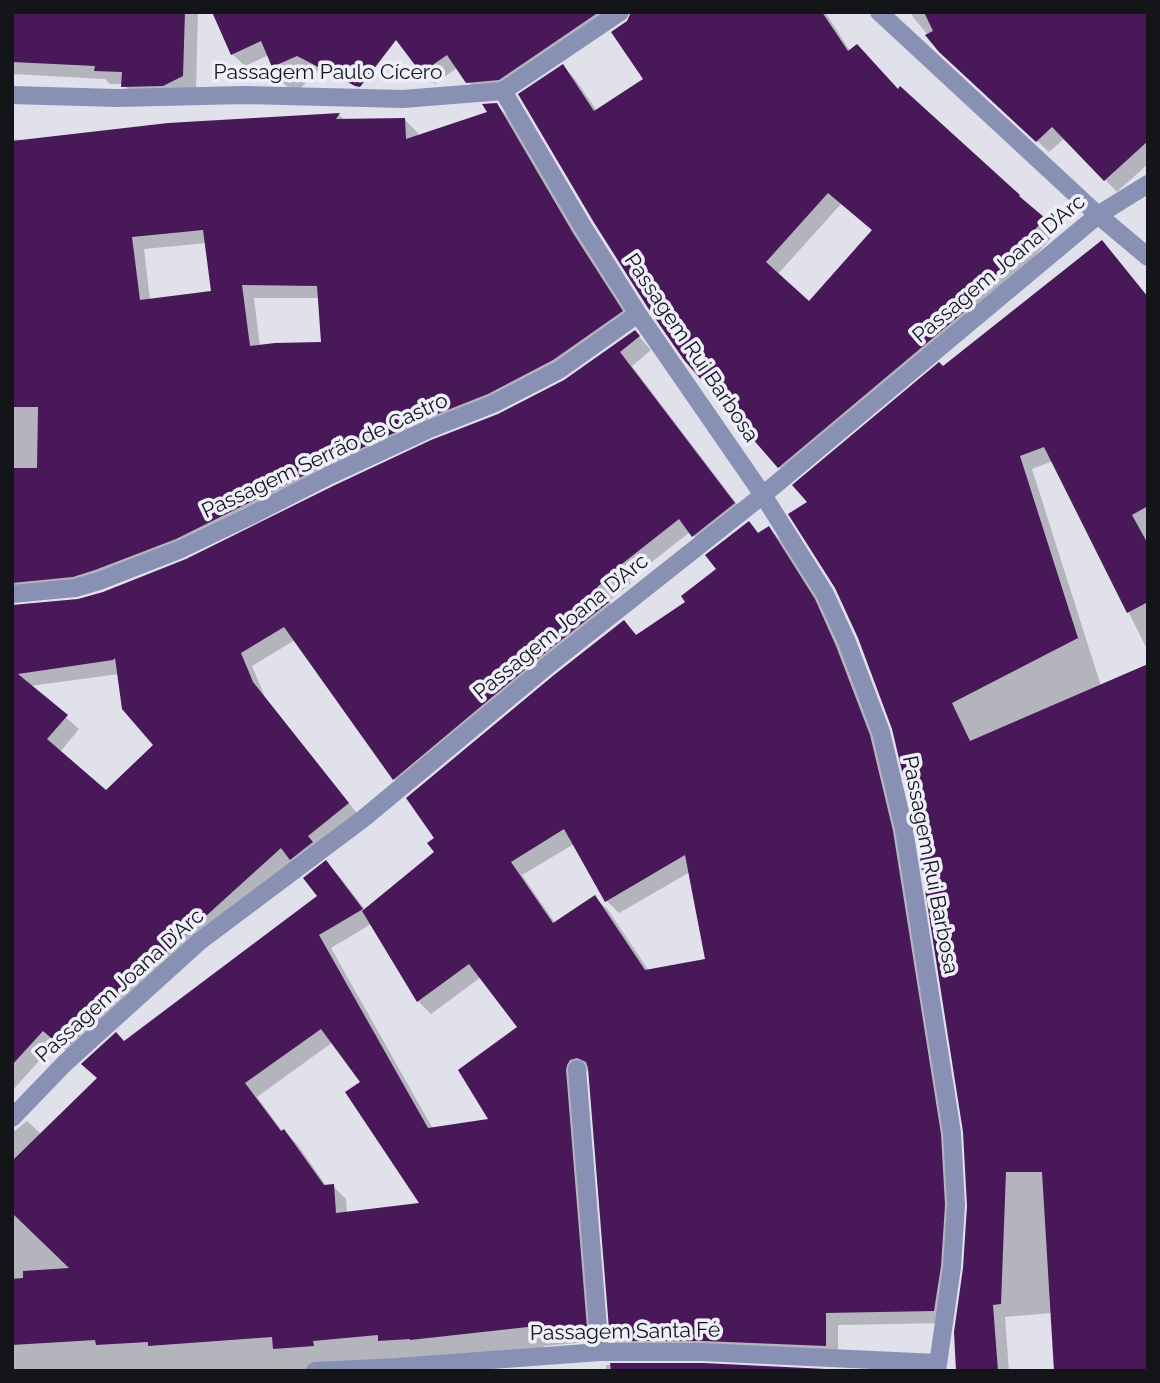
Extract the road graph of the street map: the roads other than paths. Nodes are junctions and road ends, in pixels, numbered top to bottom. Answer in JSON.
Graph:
{"nodes":[{"id":1,"x":620,"y":12,"type":"edge"},
{"id":2,"x":878,"y":12,"type":"edge"},
{"id":3,"x":503,"y":92,"type":"junction"},
{"id":4,"x":12,"y":95,"type":"edge"},
{"id":5,"x":1148,"y":184,"type":"edge"},
{"id":6,"x":1098,"y":215,"type":"junction"},
{"id":7,"x":1148,"y":257,"type":"edge"},
{"id":8,"x":638,"y":314,"type":"junction"},
{"id":9,"x":763,"y":495,"type":"junction"},
{"id":10,"x":12,"y":594,"type":"edge"},
{"id":11,"x":577,"y":1069,"type":"dead end"},
{"id":12,"x":12,"y":1118,"type":"edge"},
{"id":13,"x":600,"y":1352,"type":"junction"},
{"id":14,"x":937,"y":1367,"type":"edge"},
{"id":15,"x":315,"y":1371,"type":"edge"}],
"edges":[{"from":1,"to":3,"type":"street"},
{"from":2,"to":6,"type":"street"},
{"from":3,"to":4,"type":"street","name":"Passagem Paulo Cícero"},
{"from":3,"to":8,"type":"street","name":"Passagem Rui Barbosa"},
{"from":5,"to":6,"type":"street","name":"Passagem Joana D’Arc"},
{"from":6,"to":7,"type":"street"},
{"from":6,"to":9,"type":"street","name":"Passagem Joana D’Arc"},
{"from":8,"to":9,"type":"street","name":"Passagem Rui Barbosa"},
{"from":8,"to":10,"type":"street","name":"Passagem Serrão de Castro"},
{"from":9,"to":12,"type":"street","name":"Passagem Joana D’Arc"},
{"from":9,"to":14,"type":"street","name":"Passagem Rui Barbosa"},
{"from":11,"to":13,"type":"street"},
{"from":13,"to":14,"type":"street","name":"Passagem Santa Fé"},
{"from":13,"to":15,"type":"street","name":"Passagem Santa Fé"}]}
